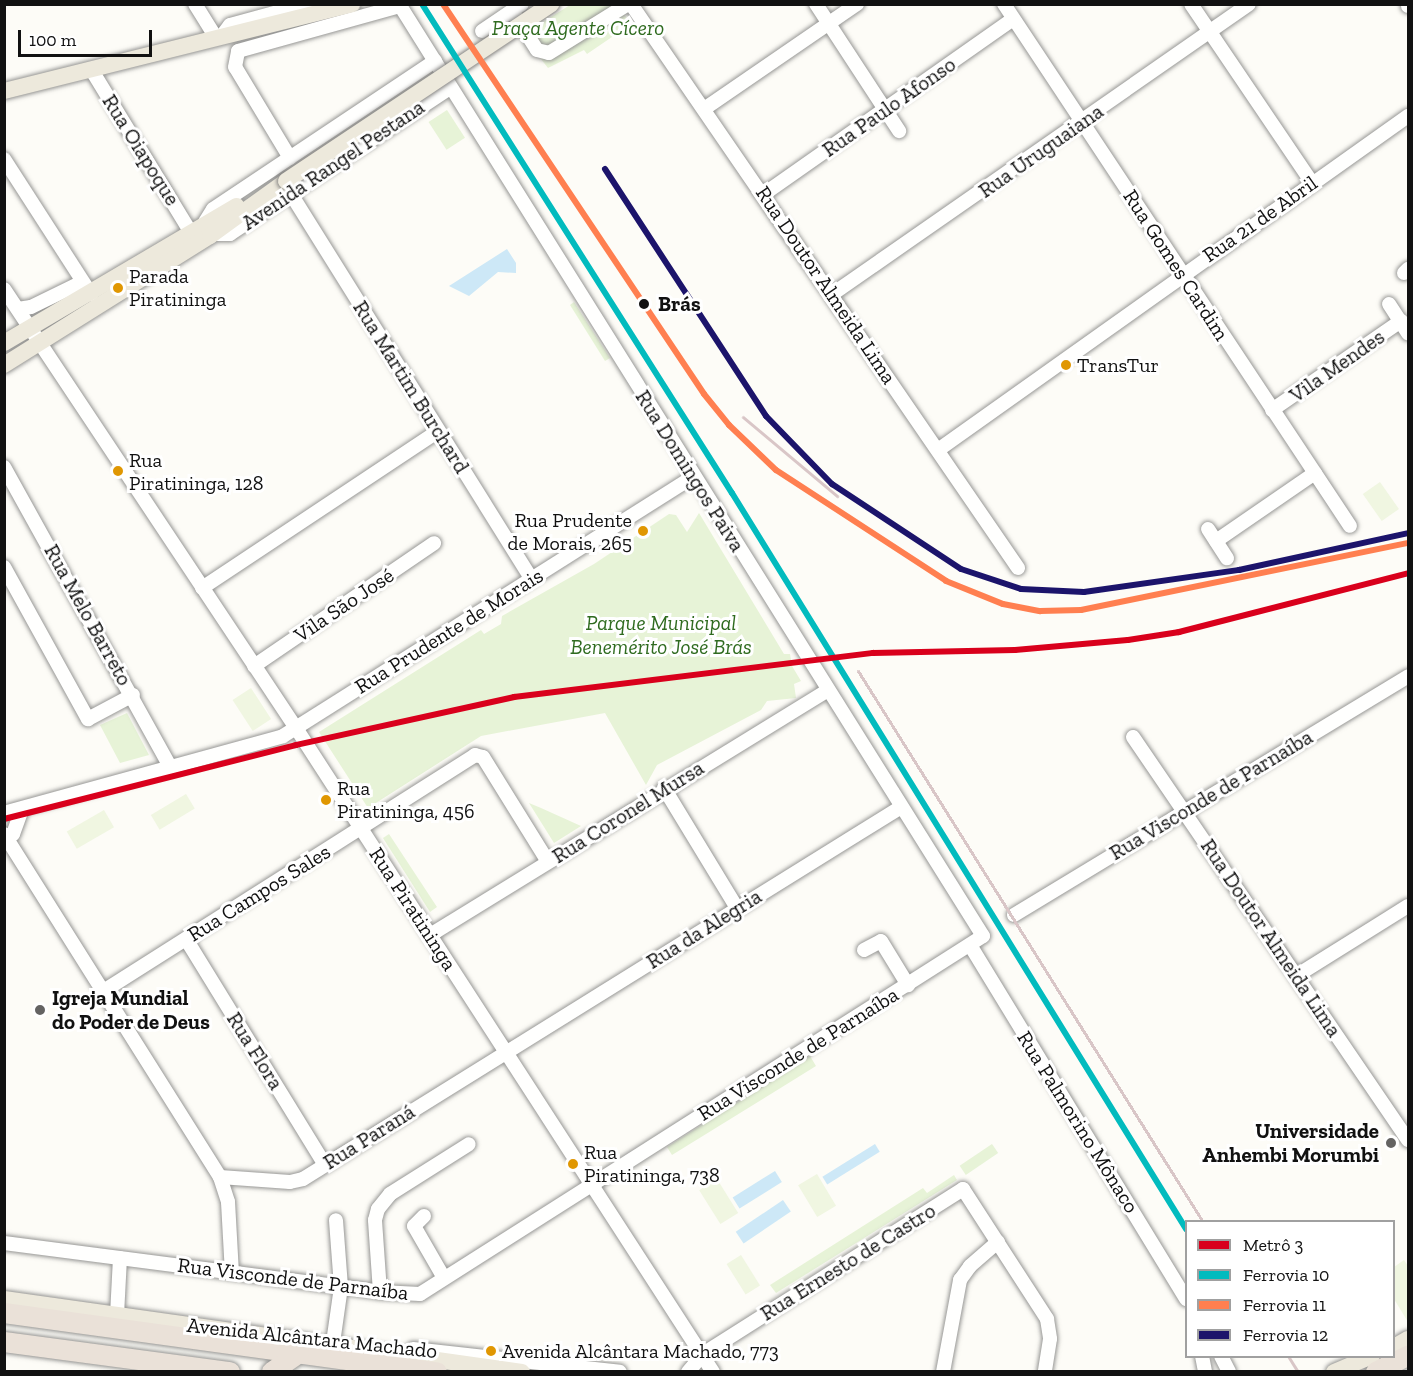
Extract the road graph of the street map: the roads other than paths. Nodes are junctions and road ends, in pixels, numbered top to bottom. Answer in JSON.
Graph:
{"nodes":[{"id":1,"x":195,"y":4,"type":"edge"},
{"id":2,"x":307,"y":4,"type":"edge"},
{"id":3,"x":352,"y":4,"type":"edge"},
{"id":4,"x":551,"y":4,"type":"edge"},
{"id":5,"x":629,"y":4,"type":"edge"},
{"id":6,"x":816,"y":4,"type":"edge"},
{"id":7,"x":857,"y":4,"type":"edge"},
{"id":8,"x":1004,"y":4,"type":"edge"},
{"id":9,"x":1191,"y":4,"type":"edge"},
{"id":10,"x":1249,"y":4,"type":"edge"},
{"id":11,"x":399,"y":5,"type":"edge"},
{"id":12,"x":517,"y":8,"type":"edge"},
{"id":13,"x":1013,"y":19,"type":"junction"},
{"id":14,"x":828,"y":24,"type":"junction"},
{"id":15,"x":482,"y":31,"type":"dead end"},
{"id":16,"x":1210,"y":32,"type":"junction"},
{"id":17,"x":219,"y":38,"type":"junction"},
{"id":18,"x":435,"y":61,"type":"junction"},
{"id":19,"x":92,"y":69,"type":"junction"},
{"id":20,"x":451,"y":87,"type":"junction"},
{"id":21,"x":4,"y":91,"type":"edge"},
{"id":22,"x":704,"y":110,"type":"junction"},
{"id":23,"x":885,"y":110,"type":"junction"},
{"id":24,"x":1408,"y":116,"type":"edge"},
{"id":25,"x":1083,"y":122,"type":"junction"},
{"id":26,"x":900,"y":131,"type":"dead end"},
{"id":27,"x":291,"y":158,"type":"junction"},
{"id":28,"x":4,"y":159,"type":"edge"},
{"id":29,"x":1312,"y":183,"type":"junction"},
{"id":30,"x":289,"y":187,"type":"junction"},
{"id":31,"x":764,"y":195,"type":"junction"},
{"id":32,"x":203,"y":229,"type":"junction"},
{"id":33,"x":1181,"y":274,"type":"junction"},
{"id":34,"x":87,"y":288,"type":"junction"},
{"id":35,"x":4,"y":289,"type":"edge"},
{"id":36,"x":831,"y":295,"type":"junction"},
{"id":37,"x":1389,"y":304,"type":"dead end"},
{"id":38,"x":18,"y":309,"type":"junction"},
{"id":39,"x":1405,"y":327,"type":"edge"},
{"id":40,"x":32,"y":328,"type":"junction"},
{"id":41,"x":4,"y":343,"type":"edge"},
{"id":42,"x":43,"y":343,"type":"junction"},
{"id":43,"x":4,"y":365,"type":"edge"},
{"id":44,"x":1272,"y":410,"type":"junction"},
{"id":45,"x":438,"y":431,"type":"junction"},
{"id":46,"x":938,"y":450,"type":"junction"},
{"id":47,"x":4,"y":467,"type":"edge"},
{"id":48,"x":1315,"y":472,"type":"junction"},
{"id":49,"x":693,"y":477,"type":"junction"},
{"id":50,"x":1350,"y":526,"type":"dead end"},
{"id":51,"x":434,"y":543,"type":"dead end"},
{"id":52,"x":1227,"y":558,"type":"dead end"},
{"id":53,"x":4,"y":567,"type":"edge"},
{"id":54,"x":1018,"y":568,"type":"dead end"},
{"id":55,"x":532,"y":579,"type":"junction"},
{"id":56,"x":202,"y":588,"type":"junction"},
{"id":57,"x":254,"y":666,"type":"junction"},
{"id":58,"x":1408,"y":676,"type":"edge"},
{"id":59,"x":828,"y":690,"type":"junction"},
{"id":60,"x":133,"y":695,"type":"junction"},
{"id":61,"x":296,"y":728,"type":"junction"},
{"id":62,"x":1133,"y":737,"type":"dead end"},
{"id":63,"x":169,"y":765,"type":"junction"},
{"id":64,"x":664,"y":788,"type":"junction"},
{"id":65,"x":901,"y":807,"type":"junction"},
{"id":66,"x":22,"y":809,"type":"junction"},
{"id":67,"x":1184,"y":811,"type":"junction"},
{"id":68,"x":4,"y":813,"type":"edge"},
{"id":69,"x":361,"y":829,"type":"junction"},
{"id":70,"x":6,"y":839,"type":"edge"},
{"id":71,"x":548,"y":862,"type":"junction"},
{"id":72,"x":1408,"y":906,"type":"edge"},
{"id":73,"x":737,"y":908,"type":"junction"},
{"id":74,"x":1014,"y":915,"type":"dead end"},
{"id":75,"x":430,"y":935,"type":"junction"},
{"id":76,"x":983,"y":936,"type":"joint"},
{"id":77,"x":186,"y":939,"type":"junction"},
{"id":78,"x":970,"y":945,"type":"junction"},
{"id":79,"x":864,"y":950,"type":"dead end"},
{"id":80,"x":1296,"y":975,"type":"junction"},
{"id":81,"x":908,"y":985,"type":"junction"},
{"id":82,"x":102,"y":992,"type":"junction"},
{"id":83,"x":507,"y":1052,"type":"junction"},
{"id":84,"x":1408,"y":1137,"type":"edge"},
{"id":85,"x":469,"y":1144,"type":"dead end"},
{"id":86,"x":324,"y":1163,"type":"junction"},
{"id":87,"x":220,"y":1176,"type":"junction"},
{"id":88,"x":592,"y":1184,"type":"junction"},
{"id":89,"x":424,"y":1216,"type":"dead end"},
{"id":90,"x":338,"y":1220,"type":"dead end"},
{"id":91,"x":998,"y":1242,"type":"junction"},
{"id":92,"x":4,"y":1243,"type":"edge"},
{"id":93,"x":120,"y":1258,"type":"junction"},
{"id":94,"x":232,"y":1273,"type":"junction"},
{"id":95,"x":444,"y":1278,"type":"junction"},
{"id":96,"x":340,"y":1287,"type":"junction"},
{"id":97,"x":380,"y":1292,"type":"junction"},
{"id":98,"x":1185,"y":1297,"type":"edge"},
{"id":99,"x":4,"y":1299,"type":"edge"},
{"id":100,"x":4,"y":1313,"type":"edge"},
{"id":101,"x":117,"y":1315,"type":"junction"},
{"id":102,"x":4,"y":1342,"type":"edge"},
{"id":103,"x":339,"y":1349,"type":"junction"},
{"id":104,"x":299,"y":1353,"type":"junction"},
{"id":105,"x":703,"y":1354,"type":"junction"},
{"id":106,"x":1408,"y":1356,"type":"edge"},
{"id":107,"x":1367,"y":1358,"type":"edge"},
{"id":108,"x":114,"y":1365,"type":"edge"},
{"id":109,"x":230,"y":1371,"type":"edge"},
{"id":110,"x":272,"y":1371,"type":"edge"},
{"id":111,"x":437,"y":1371,"type":"edge"},
{"id":112,"x":522,"y":1371,"type":"edge"},
{"id":113,"x":620,"y":1371,"type":"edge"},
{"id":114,"x":688,"y":1371,"type":"edge"},
{"id":115,"x":713,"y":1371,"type":"edge"},
{"id":116,"x":943,"y":1371,"type":"edge"},
{"id":117,"x":1045,"y":1371,"type":"edge"},
{"id":118,"x":1334,"y":1371,"type":"edge"},
{"id":119,"x":1377,"y":1371,"type":"edge"}],
"edges":[{"from":1,"to":17,"type":"street"},
{"from":2,"to":17,"type":"street"},
{"from":3,"to":17,"type":"main road"},
{"from":4,"to":30,"type":"main road","name":"Avenida Rangel Pestana","bridge":true},
{"from":5,"to":12,"type":"street"},
{"from":5,"to":22,"type":"street","name":"Rua Doutor Almeida Lima"},
{"from":6,"to":14,"type":"street"},
{"from":7,"to":14,"type":"street"},
{"from":8,"to":13,"type":"street","name":"Rua Gomes Cardim"},
{"from":9,"to":16,"type":"street"},
{"from":10,"to":16,"type":"street","name":"Rua Uruguaiana"},
{"from":11,"to":18,"type":"street","name":"Rua Domingos Paiva"},
{"from":11,"to":27,"type":"street"},
{"from":12,"to":15,"type":"street"},
{"from":13,"to":23,"type":"street","name":"Rua Paulo Afonso"},
{"from":13,"to":25,"type":"street","name":"Rua Gomes Cardim"},
{"from":14,"to":22,"type":"street"},
{"from":14,"to":23,"type":"street"},
{"from":16,"to":25,"type":"street","name":"Rua Uruguaiana"},
{"from":16,"to":29,"type":"street"},
{"from":17,"to":19,"type":"main road"},
{"from":18,"to":20,"type":"street","name":"Rua Domingos Paiva"},
{"from":18,"to":27,"type":"street","name":"Avenida Rangel Pestana"},
{"from":19,"to":21,"type":"main road"},
{"from":19,"to":32,"type":"street","name":"Rua Oiapoque"},
{"from":20,"to":30,"type":"street","name":"Avenida Rangel Pestana"},
{"from":20,"to":49,"type":"street","name":"Rua Domingos Paiva"},
{"from":22,"to":31,"type":"street","name":"Rua Doutor Almeida Lima"},
{"from":23,"to":26,"type":"street"},
{"from":23,"to":31,"type":"street","name":"Rua Paulo Afonso"},
{"from":24,"to":29,"type":"street","name":"Rua 21 de Abril"},
{"from":25,"to":33,"type":"street","name":"Rua Gomes Cardim"},
{"from":25,"to":36,"type":"street","name":"Rua Uruguaiana"},
{"from":27,"to":32,"type":"street","name":"Avenida Rangel Pestana"},
{"from":28,"to":34,"type":"street"},
{"from":29,"to":33,"type":"street","name":"Rua 21 de Abril"},
{"from":30,"to":32,"type":"main road","name":"Avenida Rangel Pestana"},
{"from":30,"to":32,"type":"street","name":"Avenida Rangel Pestana"},
{"from":30,"to":45,"type":"street","name":"Rua Martim Burchard"},
{"from":31,"to":36,"type":"street","name":"Rua Doutor Almeida Lima"},
{"from":32,"to":34,"type":"main road","name":"Avenida Rangel Pestana"},
{"from":32,"to":42,"type":"main road","name":"Avenida Rangel Pestana"},
{"from":33,"to":44,"type":"street","name":"Rua Gomes Cardim"},
{"from":33,"to":46,"type":"street","name":"Rua 21 de Abril"},
{"from":34,"to":38,"type":"street"},
{"from":34,"to":40,"type":"main road","name":"Avenida Rangel Pestana"},
{"from":35,"to":38,"type":"street","name":"Rua Piratininga"},
{"from":36,"to":46,"type":"street","name":"Rua Doutor Almeida Lima"},
{"from":37,"to":39,"type":"street","name":"Vila Mendes"},
{"from":38,"to":40,"type":"street","name":"Rua Piratininga"},
{"from":39,"to":44,"type":"street","name":"Vila Mendes"},
{"from":40,"to":41,"type":"main road","name":"Avenida Rangel Pestana"},
{"from":40,"to":42,"type":"street","name":"Rua Piratininga"},
{"from":42,"to":43,"type":"main road","name":"Avenida Rangel Pestana"},
{"from":42,"to":56,"type":"street","name":"Rua Piratininga"},
{"from":44,"to":48,"type":"street","name":"Rua Gomes Cardim"},
{"from":45,"to":55,"type":"street","name":"Rua Martim Burchard"},
{"from":45,"to":56,"type":"street"},
{"from":46,"to":54,"type":"street","name":"Rua Doutor Almeida Lima"},
{"from":47,"to":60,"type":"street","name":"Rua Melo Barreto"},
{"from":48,"to":50,"type":"street","name":"Rua Gomes Cardim"},
{"from":48,"to":52,"type":"street"},
{"from":49,"to":55,"type":"street","name":"Rua Prudente de Morais"},
{"from":49,"to":59,"type":"street","name":"Rua Domingos Paiva"},
{"from":51,"to":57,"type":"street","name":"Vila São José"},
{"from":53,"to":60,"type":"street"},
{"from":55,"to":61,"type":"street","name":"Rua Prudente de Morais"},
{"from":56,"to":57,"type":"street","name":"Rua Piratininga"},
{"from":57,"to":61,"type":"street","name":"Rua Piratininga"},
{"from":58,"to":67,"type":"street","name":"Rua Visconde de Parnaíba"},
{"from":59,"to":64,"type":"street","name":"Rua Coronel Mursa"},
{"from":59,"to":65,"type":"street","name":"Rua Domingos Paiva"},
{"from":60,"to":63,"type":"street","name":"Rua Melo Barreto"},
{"from":61,"to":63,"type":"street","name":"Rua Prudente de Morais"},
{"from":61,"to":69,"type":"street","name":"Rua Piratininga"},
{"from":62,"to":67,"type":"street","name":"Rua Doutor Almeida Lima"},
{"from":63,"to":66,"type":"street","name":"Rua Prudente de Morais"},
{"from":64,"to":71,"type":"street","name":"Rua Coronel Mursa"},
{"from":64,"to":73,"type":"street"},
{"from":65,"to":73,"type":"street","name":"Rua da Alegria"},
{"from":65,"to":76,"type":"street","name":"Rua Domingos Paiva"},
{"from":66,"to":68,"type":"street","name":"Rua Prudente de Morais"},
{"from":66,"to":70,"type":"street"},
{"from":67,"to":74,"type":"street","name":"Rua Visconde de Parnaíba"},
{"from":67,"to":80,"type":"street","name":"Rua Doutor Almeida Lima"},
{"from":69,"to":71,"type":"street","name":"Rua Campos Sales"},
{"from":69,"to":75,"type":"street","name":"Rua Piratininga"},
{"from":69,"to":77,"type":"street","name":"Rua Campos Sales"},
{"from":70,"to":82,"type":"street"},
{"from":71,"to":75,"type":"street","name":"Rua Coronel Mursa"},
{"from":72,"to":80,"type":"street"},
{"from":73,"to":83,"type":"street","name":"Rua da Alegria"},
{"from":75,"to":83,"type":"street","name":"Rua Piratininga"},
{"from":76,"to":78,"type":"street","name":"Rua Visconde de Parnaíba"},
{"from":77,"to":82,"type":"street","name":"Rua Campos Sales"},
{"from":77,"to":86,"type":"street","name":"Rua Flora"},
{"from":78,"to":81,"type":"street","name":"Rua Visconde de Parnaíba"},
{"from":78,"to":98,"type":"street","name":"Rua Palmorino Mônaco"},
{"from":79,"to":81,"type":"street"},
{"from":80,"to":84,"type":"street","name":"Rua Doutor Almeida Lima"},
{"from":81,"to":88,"type":"street","name":"Rua Visconde de Parnaíba"},
{"from":82,"to":87,"type":"street"},
{"from":83,"to":86,"type":"street","name":"Rua Paraná"},
{"from":83,"to":88,"type":"street","name":"Rua Piratininga"},
{"from":85,"to":97,"type":"street"},
{"from":86,"to":87,"type":"street","name":"Rua Paraná"},
{"from":87,"to":94,"type":"street"},
{"from":88,"to":95,"type":"street","name":"Rua Visconde de Parnaíba"},
{"from":88,"to":105,"type":"street","name":"Rua Piratininga"},
{"from":89,"to":95,"type":"street"},
{"from":90,"to":96,"type":"street"},
{"from":91,"to":105,"type":"street","name":"Rua Ernesto de Castro"},
{"from":91,"to":116,"type":"street"},
{"from":91,"to":117,"type":"street"},
{"from":92,"to":93,"type":"street","name":"Rua Visconde de Parnaíba"},
{"from":93,"to":94,"type":"street","name":"Rua Visconde de Parnaíba"},
{"from":93,"to":101,"type":"street"},
{"from":94,"to":96,"type":"street","name":"Rua Visconde de Parnaíba"},
{"from":95,"to":97,"type":"street","name":"Rua Visconde de Parnaíba"},
{"from":96,"to":97,"type":"street","name":"Rua Visconde de Parnaíba"},
{"from":96,"to":103,"type":"street"},
{"from":99,"to":101,"type":"main road","name":"Avenida Alcântara Machado"},
{"from":100,"to":104,"type":"highway","name":"Avenida Alcântara Machado"},
{"from":101,"to":103,"type":"main road","name":"Avenida Alcântara Machado"},
{"from":102,"to":108,"type":"highway","name":"Avenida Alcântara Machado"},
{"from":103,"to":104,"type":"highway","name":"Avenida Alcântara Machado"},
{"from":103,"to":111,"type":"highway"},
{"from":103,"to":112,"type":"main road"},
{"from":103,"to":113,"type":"street","name":"Avenida Alcântara Machado"},
{"from":104,"to":110,"type":"highway"},
{"from":105,"to":114,"type":"street","name":"Rua Ernesto de Castro"},
{"from":105,"to":115,"type":"street","name":"Rua Piratininga"},
{"from":106,"to":119,"type":"highway"},
{"from":107,"to":118,"type":"main road"},
{"from":108,"to":109,"type":"highway","name":"Avenida Alcântara Machado"}]}
